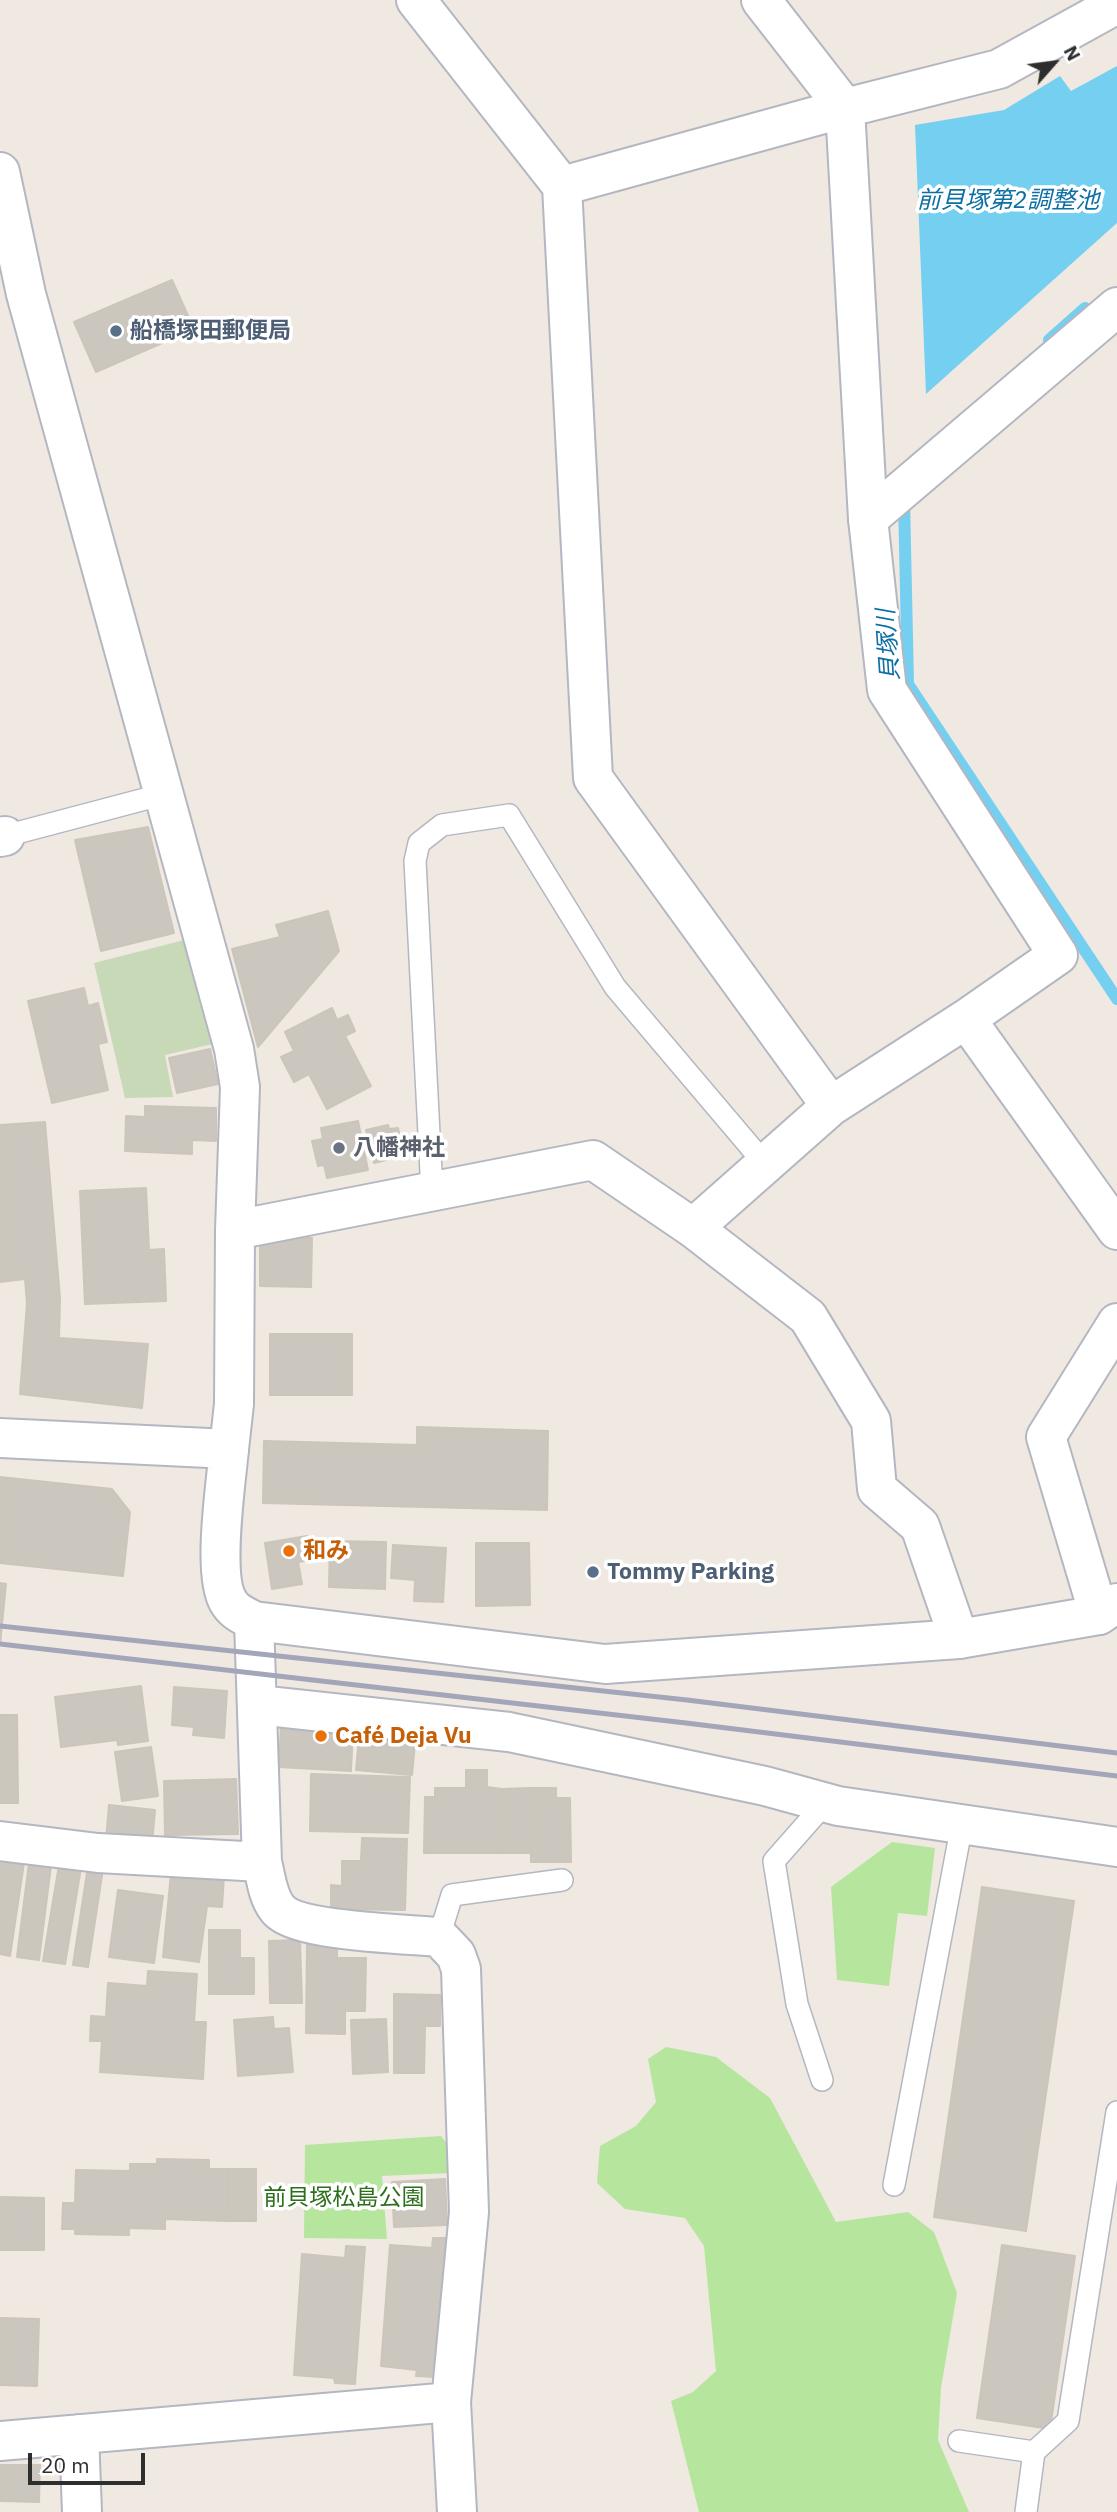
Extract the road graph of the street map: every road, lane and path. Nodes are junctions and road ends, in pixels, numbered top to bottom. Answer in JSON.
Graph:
{"nodes":[{"id":1,"x":416,"y":0,"type":"edge"},
{"id":2,"x":761,"y":0,"type":"edge"},
{"id":3,"x":1117,"y":4,"type":"edge"},
{"id":4,"x":845,"y":108,"type":"junction"},
{"id":5,"x":0,"y":172,"type":"edge"},
{"id":6,"x":562,"y":186,"type":"junction"},
{"id":7,"x":13,"y":288,"type":"edge"},
{"id":8,"x":1117,"y":307,"type":"edge"},
{"id":9,"x":868,"y":519,"type":"junction"},
{"id":10,"x":164,"y":794,"type":"junction"},
{"id":11,"x":2,"y":836,"type":"edge"},
{"id":12,"x":966,"y":1019,"type":"junction"},
{"id":13,"x":831,"y":1105,"type":"junction"},
{"id":14,"x":765,"y":1164,"type":"junction"},
{"id":15,"x":432,"y":1192,"type":"junction"},
{"id":16,"x":693,"y":1227,"type":"junction"},
{"id":17,"x":235,"y":1230,"type":"junction"},
{"id":18,"x":1117,"y":1230,"type":"edge"},
{"id":19,"x":1117,"y":1323,"type":"edge"},
{"id":20,"x":0,"y":1438,"type":"edge"},
{"id":21,"x":229,"y":1449,"type":"junction"},
{"id":22,"x":1108,"y":1609,"type":"edge"},
{"id":23,"x":254,"y":1621,"type":"junction"},
{"id":24,"x":959,"y":1639,"type":"junction"},
{"id":25,"x":258,"y":1705,"type":"junction"},
{"id":26,"x":827,"y":1801,"type":"junction"},
{"id":27,"x":962,"y":1824,"type":"junction"},
{"id":28,"x":0,"y":1841,"type":"edge"},
{"id":29,"x":1117,"y":1847,"type":"edge"},
{"id":30,"x":262,"y":1862,"type":"junction"},
{"id":31,"x":562,"y":1880,"type":"dead end"},
{"id":32,"x":439,"y":1937,"type":"junction"},
{"id":33,"x":822,"y":2080,"type":"dead end"},
{"id":34,"x":1117,"y":2112,"type":"edge"},
{"id":35,"x":894,"y":2185,"type":"dead end"},
{"id":36,"x":451,"y":2402,"type":"junction"},
{"id":37,"x":79,"y":2434,"type":"junction"},
{"id":38,"x":0,"y":2441,"type":"edge"},
{"id":39,"x":959,"y":2441,"type":"dead end"},
{"id":40,"x":1034,"y":2452,"type":"junction"},
{"id":41,"x":82,"y":2512,"type":"edge"},
{"id":42,"x":457,"y":2512,"type":"edge"},
{"id":43,"x":1026,"y":2512,"type":"edge"}],
"edges":[{"from":1,"to":6,"type":"street"},
{"from":2,"to":4,"type":"street"},
{"from":3,"to":4,"type":"street"},
{"from":4,"to":6,"type":"street"},
{"from":4,"to":9,"type":"street"},
{"from":5,"to":7,"type":"street"},
{"from":6,"to":13,"type":"street"},
{"from":7,"to":10,"type":"street"},
{"from":8,"to":9,"type":"street"},
{"from":9,"to":12,"type":"street"},
{"from":10,"to":11,"type":"lane"},
{"from":10,"to":17,"type":"street"},
{"from":12,"to":13,"type":"street"},
{"from":12,"to":18,"type":"street"},
{"from":13,"to":14,"type":"street"},
{"from":14,"to":15,"type":"lane"},
{"from":14,"to":16,"type":"street"},
{"from":15,"to":16,"type":"street"},
{"from":15,"to":17,"type":"street"},
{"from":16,"to":24,"type":"street"},
{"from":17,"to":21,"type":"street"},
{"from":19,"to":22,"type":"street"},
{"from":20,"to":21,"type":"street"},
{"from":21,"to":23,"type":"street"},
{"from":22,"to":24,"type":"street"},
{"from":23,"to":24,"type":"street"},
{"from":23,"to":25,"type":"street"},
{"from":25,"to":26,"type":"street"},
{"from":25,"to":30,"type":"street"},
{"from":26,"to":27,"type":"street"},
{"from":26,"to":33,"type":"lane"},
{"from":27,"to":29,"type":"street"},
{"from":27,"to":35,"type":"lane"},
{"from":28,"to":30,"type":"street"},
{"from":30,"to":32,"type":"street"},
{"from":31,"to":32,"type":"lane"},
{"from":32,"to":36,"type":"street"},
{"from":34,"to":40,"type":"lane"},
{"from":36,"to":37,"type":"street"},
{"from":36,"to":42,"type":"street"},
{"from":37,"to":38,"type":"street"},
{"from":37,"to":41,"type":"street"},
{"from":39,"to":40,"type":"lane"},
{"from":40,"to":43,"type":"lane"}]}
